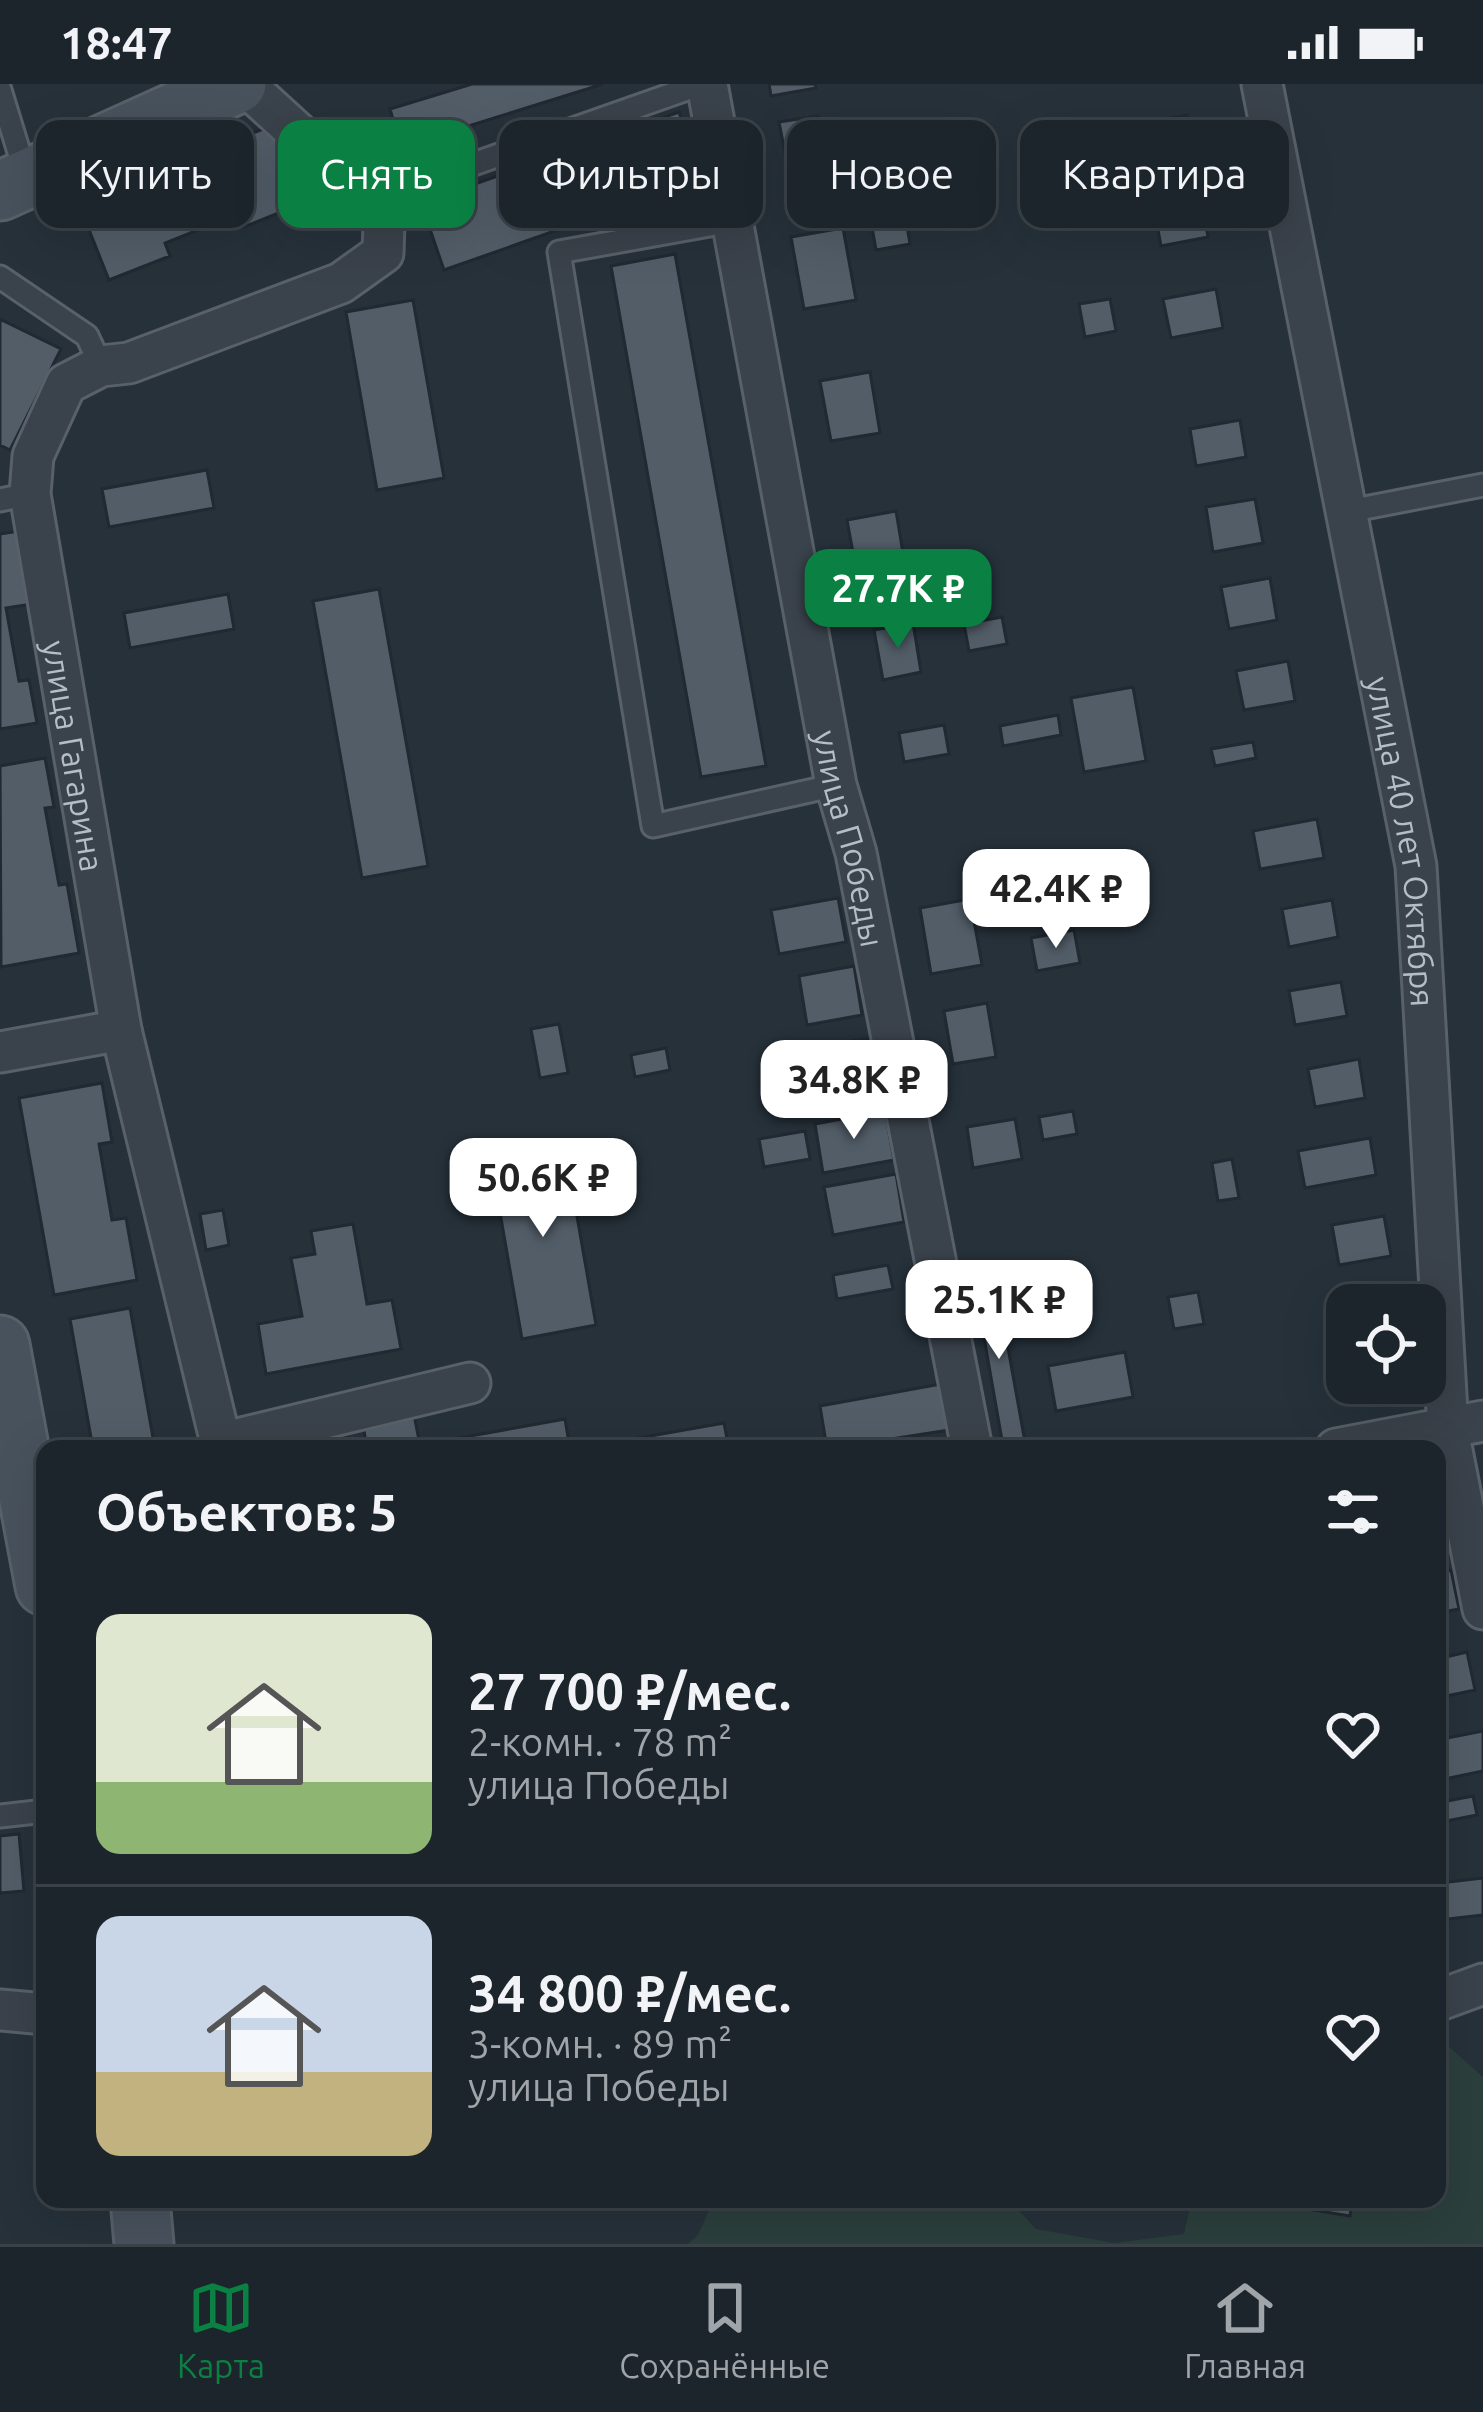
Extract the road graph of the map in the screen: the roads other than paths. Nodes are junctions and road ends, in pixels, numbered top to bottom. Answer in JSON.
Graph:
{"nodes":[{"id":1,"x":240,"y":84,"type":"edge"},
{"id":2,"x":704,"y":84,"type":"edge"},
{"id":3,"x":1262,"y":84,"type":"edge"},
{"id":4,"x":0,"y":90,"type":"edge"},
{"id":5,"x":281,"y":120,"type":"edge"},
{"id":6,"x":711,"y":120,"type":"edge"},
{"id":7,"x":475,"y":164,"type":"edge"},
{"id":8,"x":13,"y":184,"type":"edge"},
{"id":9,"x":384,"y":228,"type":"edge"},
{"id":10,"x":693,"y":228,"type":"edge"},
{"id":11,"x":733,"y":228,"type":"edge"},
{"id":12,"x":0,"y":277,"type":"edge"},
{"id":13,"x":101,"y":366,"type":"junction"},
{"id":14,"x":1483,"y":485,"type":"edge"},
{"id":15,"x":15,"y":497,"type":"edge"},
{"id":16,"x":1349,"y":511,"type":"junction"},
{"id":17,"x":836,"y":785,"type":"junction"},
{"id":18,"x":121,"y":1030,"type":"junction"},
{"id":19,"x":0,"y":1052,"type":"edge"},
{"id":20,"x":0,"y":1345,"type":"edge"},
{"id":21,"x":470,"y":1383,"type":"dead end"},
{"id":22,"x":1465,"y":1426,"type":"edge"},
{"id":23,"x":220,"y":1440,"type":"edge"},
{"id":24,"x":233,"y":1440,"type":"edge"},
{"id":25,"x":970,"y":1440,"type":"edge"},
{"id":26,"x":1386,"y":1440,"type":"edge"},
{"id":27,"x":36,"y":1538,"type":"edge"},
{"id":28,"x":1483,"y":1609,"type":"edge"},
{"id":29,"x":36,"y":1812,"type":"edge"},
{"id":30,"x":0,"y":1816,"type":"edge"},
{"id":31,"x":1483,"y":1984,"type":"edge"},
{"id":32,"x":1446,"y":1998,"type":"edge"},
{"id":33,"x":0,"y":2010,"type":"edge"},
{"id":34,"x":36,"y":2013,"type":"edge"},
{"id":35,"x":141,"y":2208,"type":"edge"},
{"id":36,"x":144,"y":2244,"type":"edge"}],
"edges":[{"from":1,"to":5,"type":"street"},
{"from":1,"to":8,"type":"main road"},
{"from":2,"to":6,"type":"street","name":"улица Победы"},
{"from":2,"to":7,"type":"lane"},
{"from":3,"to":16,"type":"street","name":"улица 40 лет Октября"},
{"from":4,"to":8,"type":"lane"},
{"from":9,"to":13,"type":"street","name":"улица Гагарина"},
{"from":10,"to":17,"type":"lane"},
{"from":11,"to":17,"type":"street","name":"улица Победы"},
{"from":12,"to":13,"type":"lane"},
{"from":13,"to":15,"type":"street","name":"улица Гагарина"},
{"from":14,"to":16,"type":"lane"},
{"from":15,"to":18,"type":"street","name":"улица Гагарина"},
{"from":16,"to":22,"type":"street","name":"улица 40 лет Октября"},
{"from":17,"to":25,"type":"street","name":"улица Победы"},
{"from":18,"to":19,"type":"street"},
{"from":18,"to":23,"type":"street","name":"улица Гагарина"},
{"from":20,"to":27,"type":"main road"},
{"from":21,"to":24,"type":"street","name":"улица Гагарина"},
{"from":22,"to":26,"type":"street"},
{"from":22,"to":28,"type":"street","name":"улица 40 лет Октября"},
{"from":29,"to":30,"type":"lane"},
{"from":31,"to":32,"type":"street"},
{"from":33,"to":34,"type":"street"},
{"from":35,"to":36,"type":"main road"}]}
